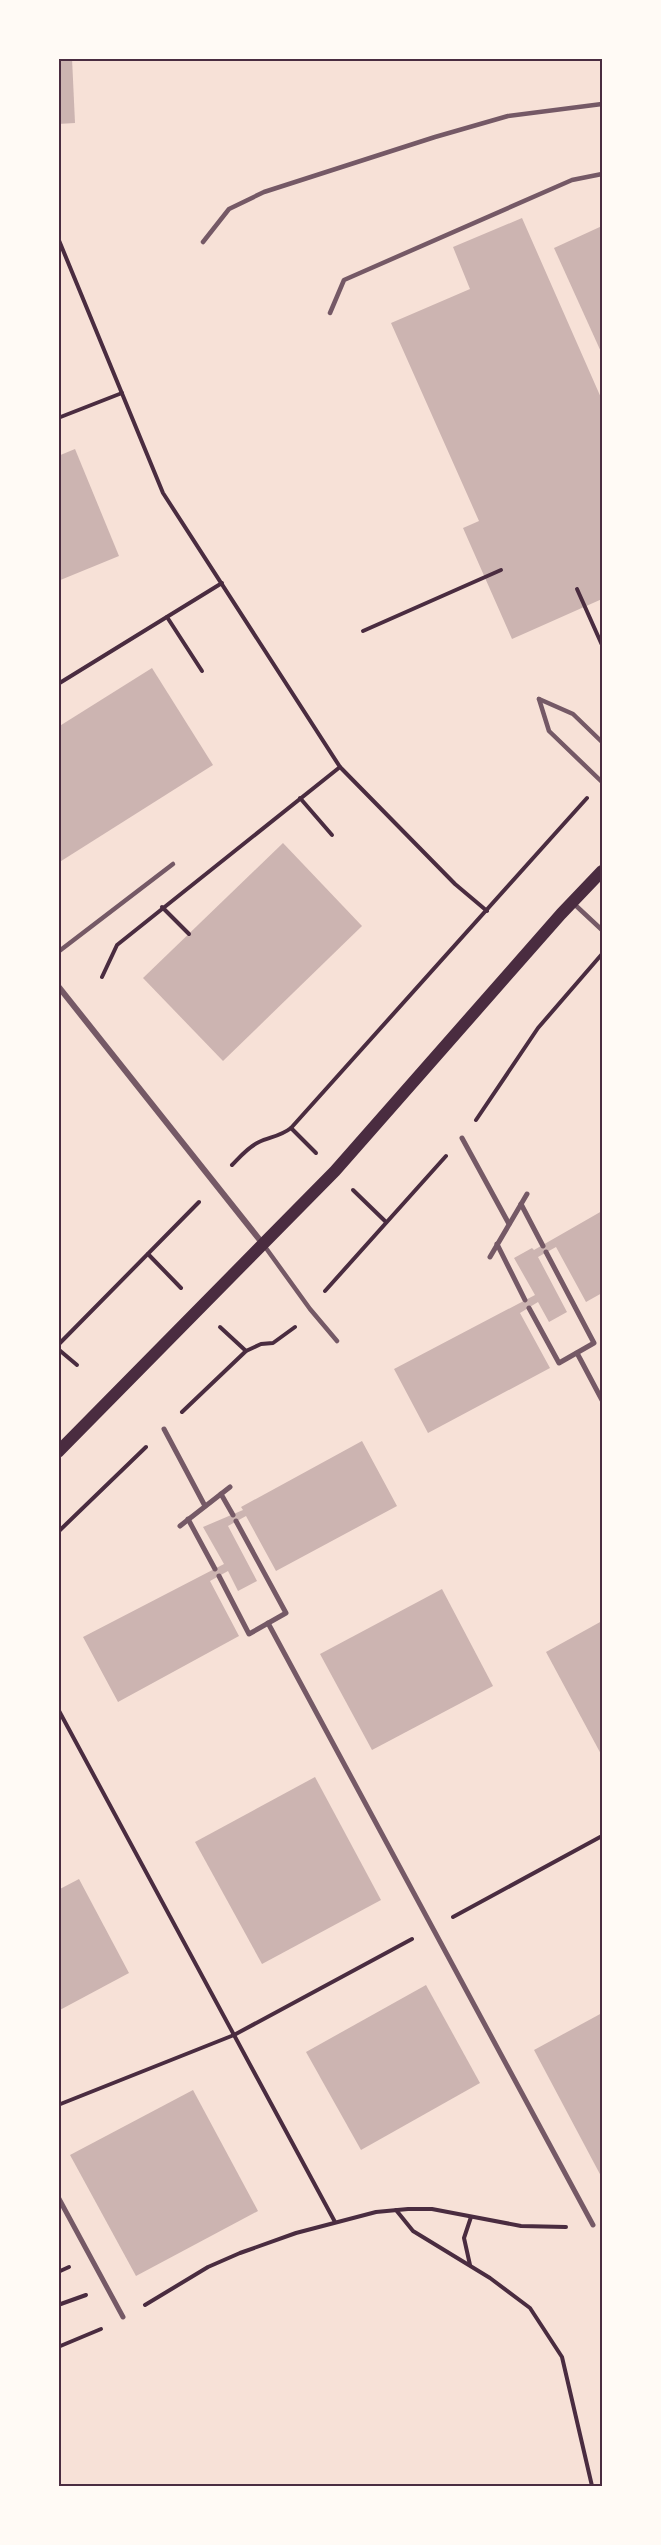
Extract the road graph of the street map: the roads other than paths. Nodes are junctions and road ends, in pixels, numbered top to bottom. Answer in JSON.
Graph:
{"nodes":[{"id":1,"x":603,"y":104,"type":"edge"},
{"id":2,"x":603,"y":174,"type":"edge"},
{"id":3,"x":203,"y":242,"type":"dead end"},
{"id":4,"x":330,"y":313,"type":"dead end"},
{"id":5,"x":603,"y":742,"type":"edge"},
{"id":6,"x":603,"y":782,"type":"edge"},
{"id":7,"x":173,"y":864,"type":"dead end"},
{"id":8,"x":603,"y":871,"type":"edge"},
{"id":9,"x":572,"y":902,"type":"junction"},
{"id":10,"x":603,"y":930,"type":"edge"},
{"id":11,"x":58,"y":952,"type":"edge"},
{"id":12,"x":58,"y":986,"type":"edge"},
{"id":13,"x":462,"y":1138,"type":"dead end"},
{"id":14,"x":527,"y":1194,"type":"dead end"},
{"id":15,"x":521,"y":1204,"type":"junction"},
{"id":16,"x":509,"y":1224,"type":"junction"},
{"id":17,"x":263,"y":1244,"type":"junction"},
{"id":18,"x":497,"y":1244,"type":"junction"},
{"id":19,"x":490,"y":1257,"type":"dead end"},
{"id":20,"x":525,"y":1300,"type":"dead end"},
{"id":21,"x":529,"y":1308,"type":"dead end"},
{"id":22,"x":337,"y":1341,"type":"dead end"},
{"id":23,"x":577,"y":1353,"type":"junction"},
{"id":24,"x":603,"y":1400,"type":"edge"},
{"id":25,"x":164,"y":1429,"type":"dead end"},
{"id":26,"x":58,"y":1452,"type":"edge"},
{"id":27,"x":230,"y":1487,"type":"dead end"},
{"id":28,"x":221,"y":1494,"type":"junction"},
{"id":29,"x":205,"y":1506,"type":"junction"},
{"id":30,"x":233,"y":1515,"type":"dead end"},
{"id":31,"x":188,"y":1519,"type":"junction"},
{"id":32,"x":236,"y":1521,"type":"dead end"},
{"id":33,"x":180,"y":1526,"type":"dead end"},
{"id":34,"x":215,"y":1569,"type":"dead end"},
{"id":35,"x":219,"y":1576,"type":"dead end"},
{"id":36,"x":268,"y":1623,"type":"junction"},
{"id":37,"x":58,"y":2197,"type":"edge"},
{"id":38,"x":593,"y":2225,"type":"dead end"},
{"id":39,"x":123,"y":2317,"type":"dead end"}],
"edges":[{"from":1,"to":3,"type":"lane"},
{"from":2,"to":4,"type":"lane"},
{"from":5,"to":6,"type":"lane"},
{"from":7,"to":11,"type":"lane"},
{"from":8,"to":9,"type":"main road"},
{"from":9,"to":10,"type":"lane"},
{"from":9,"to":17,"type":"main road"},
{"from":12,"to":17,"type":"street"},
{"from":13,"to":16,"type":"street"},
{"from":14,"to":15,"type":"street"},
{"from":15,"to":16,"type":"street"},
{"from":15,"to":23,"type":"street"},
{"from":16,"to":18,"type":"street"},
{"from":17,"to":22,"type":"lane"},
{"from":17,"to":26,"type":"main road"},
{"from":18,"to":19,"type":"street"},
{"from":18,"to":20,"type":"street"},
{"from":21,"to":23,"type":"street"},
{"from":23,"to":24,"type":"street"},
{"from":25,"to":29,"type":"street"},
{"from":27,"to":28,"type":"street"},
{"from":28,"to":29,"type":"street"},
{"from":28,"to":30,"type":"street"},
{"from":29,"to":31,"type":"street"},
{"from":31,"to":33,"type":"street"},
{"from":31,"to":34,"type":"street"},
{"from":32,"to":36,"type":"street"},
{"from":35,"to":36,"type":"street"},
{"from":36,"to":38,"type":"street"},
{"from":37,"to":39,"type":"street"}]}
